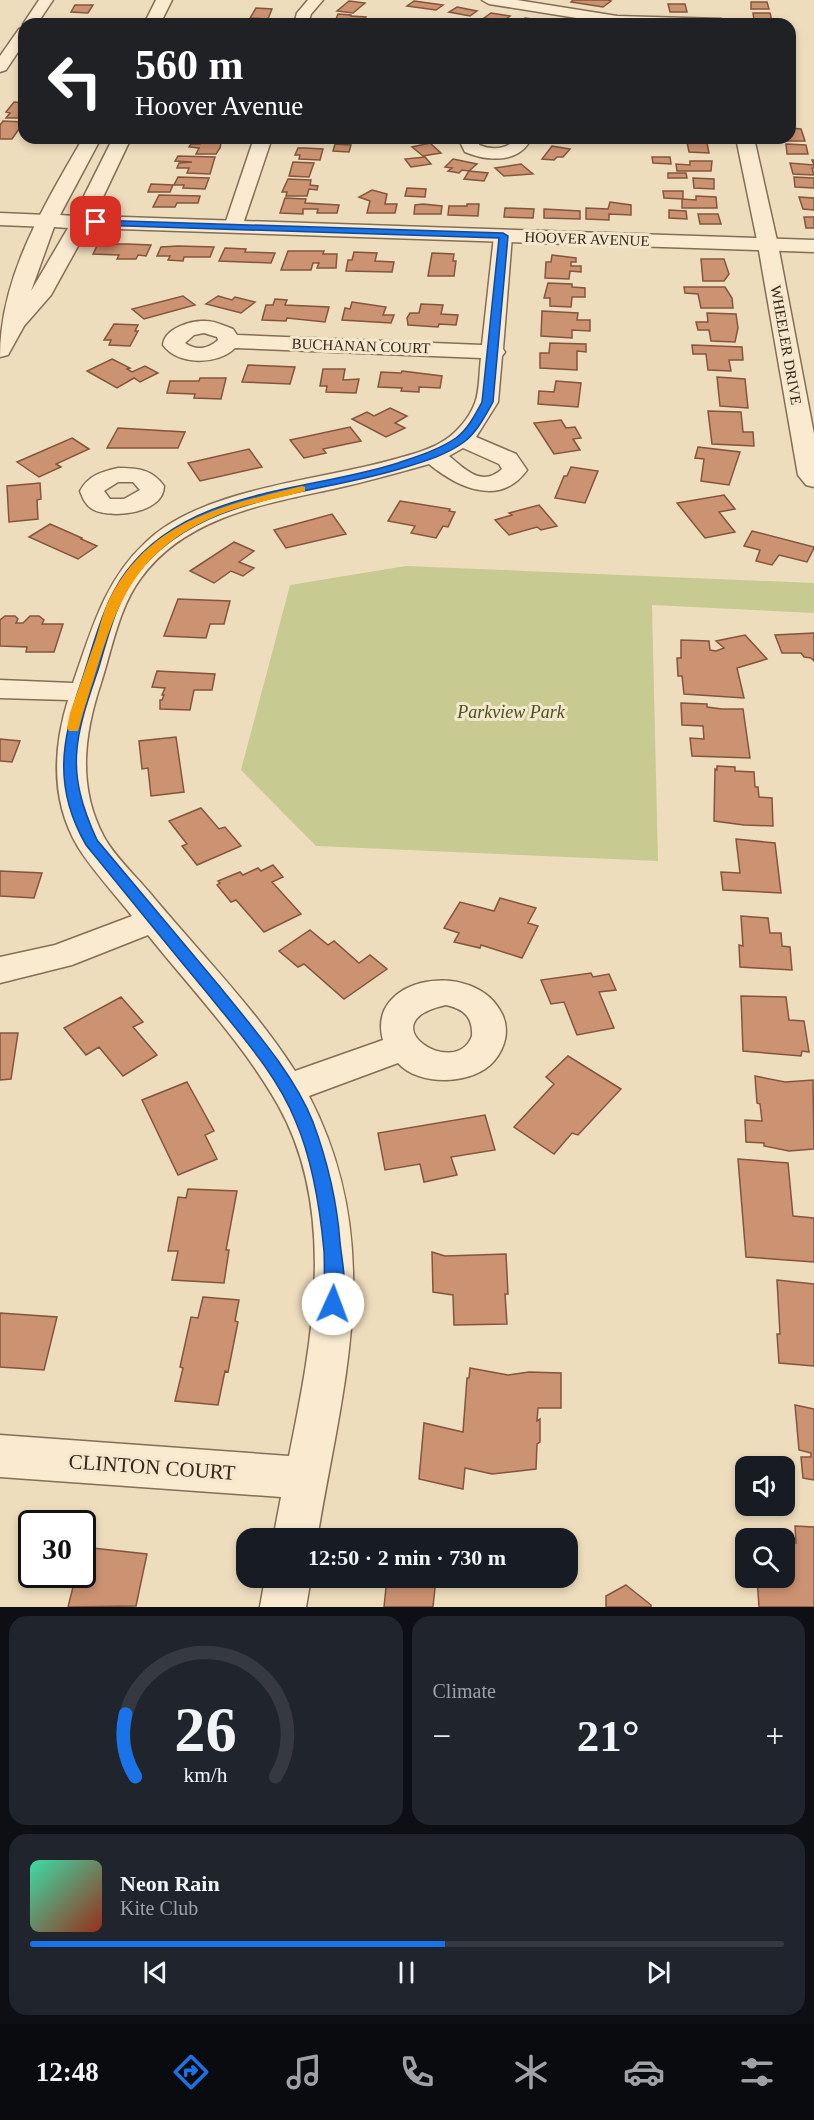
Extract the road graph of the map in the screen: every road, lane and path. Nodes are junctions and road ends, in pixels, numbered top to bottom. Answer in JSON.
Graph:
{"nodes":[{"id":1,"x":46,"y":0,"type":"edge"},
{"id":2,"x":164,"y":0,"type":"edge"},
{"id":3,"x":316,"y":0,"type":"edge"},
{"id":4,"x":489,"y":0,"type":"edge"},
{"id":5,"x":34,"y":18,"type":"edge"},
{"id":6,"x":155,"y":18,"type":"edge"},
{"id":7,"x":303,"y":18,"type":"edge"},
{"id":8,"x":604,"y":18,"type":"edge"},
{"id":9,"x":18,"y":41,"type":"edge"},
{"id":10,"x":0,"y":67,"type":"edge"},
{"id":11,"x":89,"y":144,"type":"edge"},
{"id":12,"x":119,"y":144,"type":"edge"},
{"id":13,"x":261,"y":144,"type":"edge"},
{"id":14,"x":470,"y":144,"type":"edge"},
{"id":15,"x":519,"y":144,"type":"edge"},
{"id":16,"x":746,"y":144,"type":"edge"},
{"id":17,"x":0,"y":219,"type":"edge"},
{"id":18,"x":48,"y":221,"type":"junction"},
{"id":19,"x":82,"y":222,"type":"junction"},
{"id":20,"x":233,"y":227,"type":"junction"},
{"id":21,"x":503,"y":236,"type":"junction"},
{"id":22,"x":768,"y":245,"type":"junction"},
{"id":23,"x":814,"y":246,"type":"edge"},
{"id":24,"x":14,"y":323,"type":"junction"},
{"id":25,"x":229,"y":341,"type":"dead end"},
{"id":26,"x":0,"y":350,"type":"edge"},
{"id":27,"x":494,"y":352,"type":"junction"},
{"id":28,"x":461,"y":439,"type":"junction"},
{"id":29,"x":433,"y":455,"type":"junction"},
{"id":30,"x":810,"y":491,"type":"edge"},
{"id":31,"x":143,"y":501,"type":"dead end"},
{"id":32,"x":186,"y":526,"type":"junction"},
{"id":33,"x":0,"y":689,"type":"edge"},
{"id":34,"x":83,"y":693,"type":"junction"},
{"id":35,"x":154,"y":920,"type":"junction"},
{"id":36,"x":0,"y":970,"type":"edge"},
{"id":37,"x":401,"y":1048,"type":"dead end"},
{"id":38,"x":287,"y":1089,"type":"junction"},
{"id":39,"x":0,"y":1456,"type":"edge"},
{"id":40,"x":305,"y":1478,"type":"junction"},
{"id":41,"x":297,"y":1528,"type":"edge"},
{"id":42,"x":286,"y":1588,"type":"edge"},
{"id":43,"x":283,"y":1607,"type":"edge"}],
"edges":[{"from":1,"to":5,"type":"street"},
{"from":2,"to":6,"type":"street"},
{"from":3,"to":7,"type":"street"},
{"from":4,"to":8,"type":"street"},
{"from":9,"to":10,"type":"street"},
{"from":11,"to":18,"type":"street"},
{"from":12,"to":19,"type":"street"},
{"from":13,"to":20,"type":"street"},
{"from":14,"to":15,"type":"street"},
{"from":16,"to":22,"type":"street","name":"WHEELER DRIVE"},
{"from":17,"to":18,"type":"street","name":"HOOVER AVENUE"},
{"from":18,"to":19,"type":"street","name":"HOOVER AVENUE"},
{"from":18,"to":24,"type":"street"},
{"from":19,"to":20,"type":"street","name":"HOOVER AVENUE"},
{"from":19,"to":24,"type":"street"},
{"from":20,"to":21,"type":"street","name":"HOOVER AVENUE"},
{"from":21,"to":22,"type":"street","name":"HOOVER AVENUE"},
{"from":21,"to":27,"type":"street"},
{"from":22,"to":23,"type":"street","name":"HOOVER AVENUE"},
{"from":22,"to":30,"type":"street","name":"WHEELER DRIVE"},
{"from":24,"to":26,"type":"street"},
{"from":25,"to":27,"type":"street","name":"BUCHANAN COURT"},
{"from":27,"to":28,"type":"street"},
{"from":28,"to":29,"type":"street"},
{"from":28,"to":29,"type":"street"},
{"from":29,"to":32,"type":"street"},
{"from":31,"to":32,"type":"street"},
{"from":32,"to":34,"type":"street"},
{"from":33,"to":34,"type":"street"},
{"from":34,"to":35,"type":"street"},
{"from":35,"to":36,"type":"street"},
{"from":35,"to":38,"type":"street"},
{"from":37,"to":38,"type":"street"},
{"from":38,"to":40,"type":"street"},
{"from":39,"to":40,"type":"street","name":"CLINTON COURT"},
{"from":40,"to":41,"type":"street"},
{"from":42,"to":43,"type":"street"}]}
